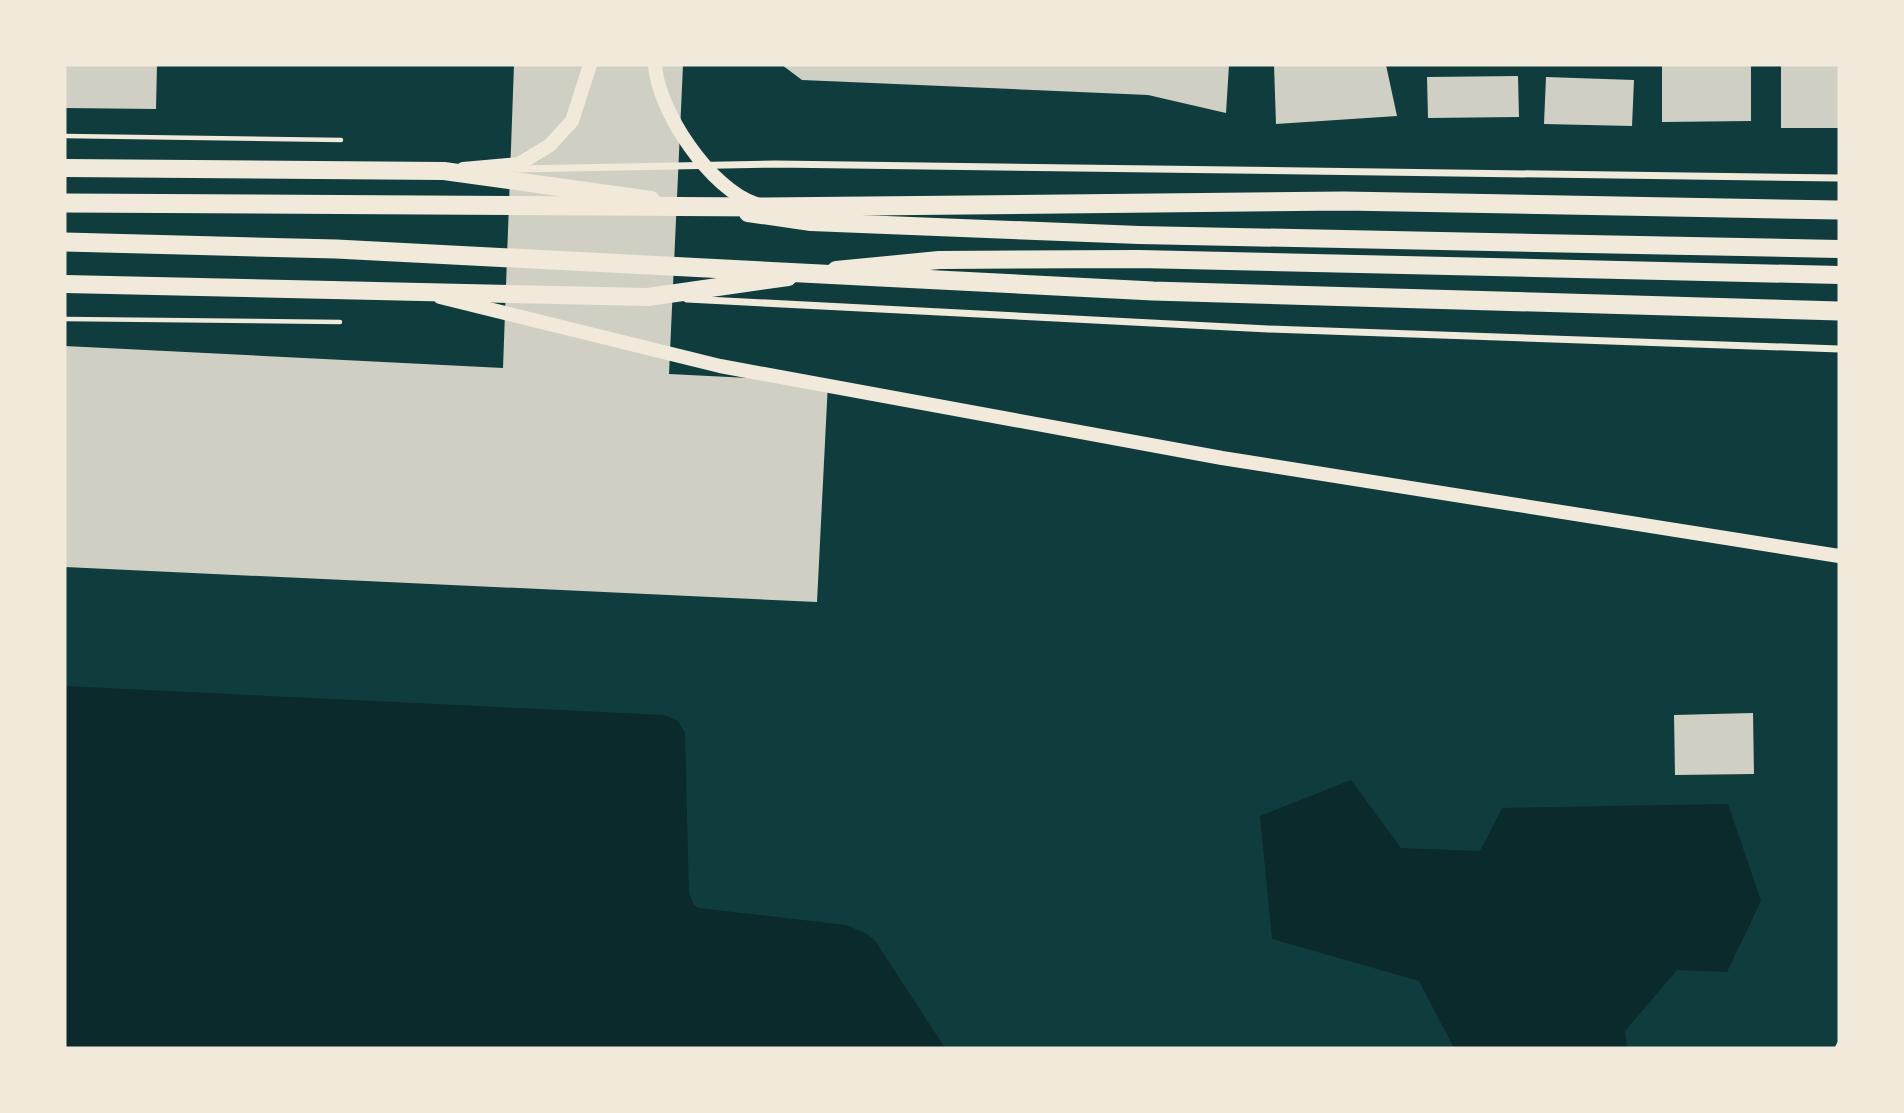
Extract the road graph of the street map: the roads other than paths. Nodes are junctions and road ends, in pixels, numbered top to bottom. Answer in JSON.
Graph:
{"nodes":[{"id":1,"x":590,"y":65,"type":"edge"},
{"id":2,"x":655,"y":65,"type":"edge"},
{"id":3,"x":701,"y":164,"type":"junction"},
{"id":4,"x":65,"y":168,"type":"edge"},
{"id":5,"x":444,"y":171,"type":"junction"},
{"id":6,"x":1839,"y":178,"type":"edge"},
{"id":7,"x":65,"y":203,"type":"edge"},
{"id":8,"x":1839,"y":210,"type":"edge"},
{"id":9,"x":811,"y":222,"type":"junction"},
{"id":10,"x":65,"y":242,"type":"edge"},
{"id":11,"x":1839,"y":249,"type":"edge"},
{"id":12,"x":1839,"y":275,"type":"edge"},
{"id":13,"x":65,"y":284,"type":"edge"},
{"id":14,"x":418,"y":292,"type":"junction"},
{"id":15,"x":648,"y":297,"type":"junction"},
{"id":16,"x":1839,"y":311,"type":"edge"},
{"id":17,"x":1839,"y":349,"type":"edge"},
{"id":18,"x":1839,"y":556,"type":"edge"}],
"edges":[{"from":1,"to":5,"type":"main road"},
{"from":2,"to":3,"type":"main road"},
{"from":3,"to":5,"type":"street"},
{"from":3,"to":6,"type":"street"},
{"from":3,"to":9,"type":"main road"},
{"from":4,"to":5,"type":"main road"},
{"from":5,"to":9,"type":"main road"},
{"from":7,"to":8,"type":"highway"},
{"from":9,"to":11,"type":"main road"},
{"from":10,"to":16,"type":"highway"},
{"from":12,"to":15,"type":"main road"},
{"from":13,"to":14,"type":"main road"},
{"from":14,"to":15,"type":"main road"},
{"from":14,"to":18,"type":"main road"},
{"from":15,"to":17,"type":"street"}]}
